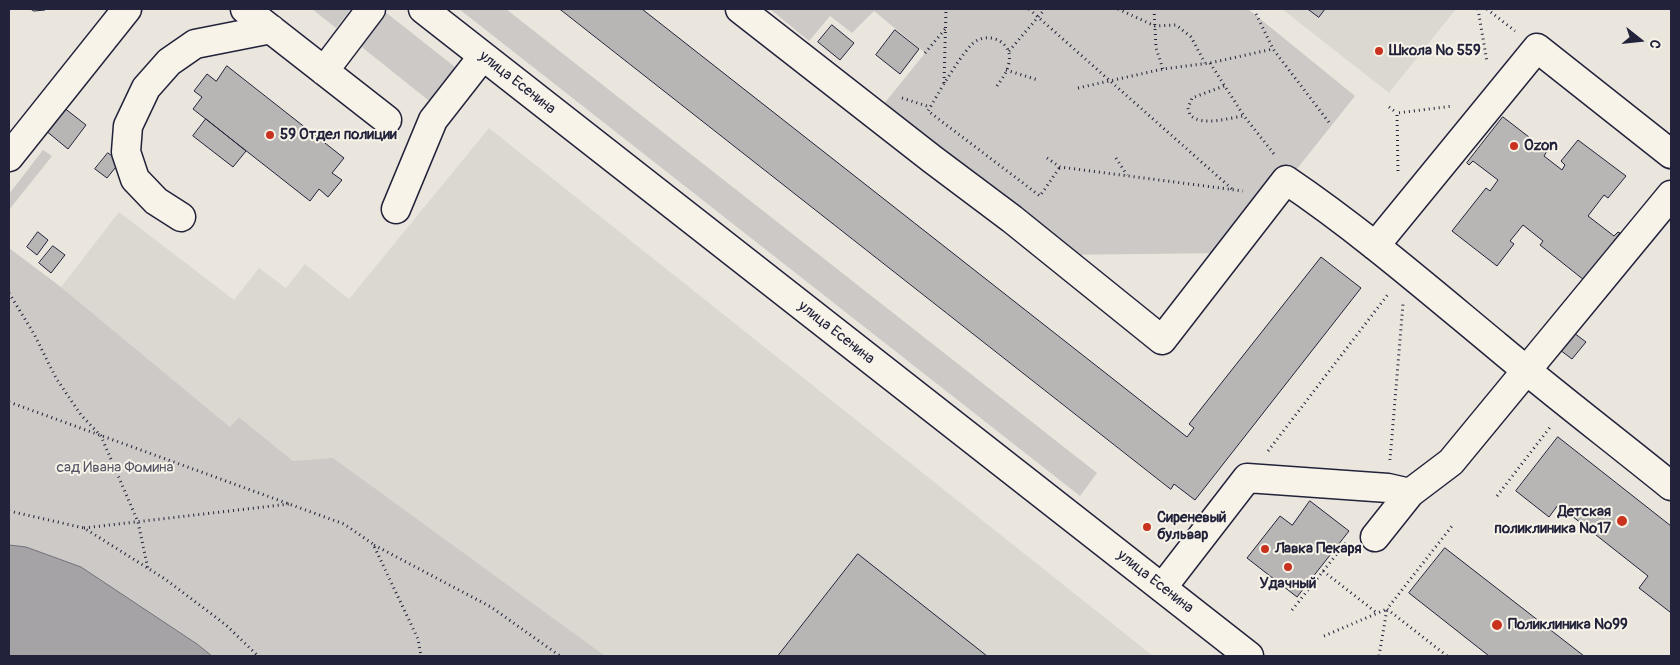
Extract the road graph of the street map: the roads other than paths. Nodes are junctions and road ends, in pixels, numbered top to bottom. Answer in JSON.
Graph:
{"nodes":[{"id":1,"x":126,"y":9,"type":"edge"},
{"id":2,"x":245,"y":9,"type":"edge"},
{"id":3,"x":371,"y":9,"type":"edge"},
{"id":4,"x":423,"y":9,"type":"edge"},
{"id":5,"x":740,"y":9,"type":"edge"},
{"id":6,"x":271,"y":29,"type":"junction"},
{"id":7,"x":483,"y":56,"type":"junction"},
{"id":8,"x":324,"y":71,"type":"junction"},
{"id":9,"x":388,"y":120,"type":"dead end"},
{"id":10,"x":1671,"y":154,"type":"edge"},
{"id":11,"x":9,"y":157,"type":"edge"},
{"id":12,"x":1671,"y":194,"type":"edge"},
{"id":13,"x":396,"y":209,"type":"dead end"},
{"id":14,"x":181,"y":217,"type":"dead end"},
{"id":15,"x":1376,"y":246,"type":"junction"},
{"id":16,"x":1526,"y":371,"type":"junction"},
{"id":17,"x":1671,"y":486,"type":"edge"},
{"id":18,"x":1399,"y":491,"type":"junction"},
{"id":19,"x":1375,"y":537,"type":"road end"},
{"id":20,"x":1162,"y":588,"type":"junction"},
{"id":21,"x":1249,"y":656,"type":"edge"}],
"edges":[{"from":1,"to":11,"type":"street"},
{"from":2,"to":6,"type":"street"},
{"from":3,"to":8,"type":"street"},
{"from":4,"to":7,"type":"street","name":"улица Есенина"},
{"from":5,"to":15,"type":"street"},
{"from":6,"to":8,"type":"street"},
{"from":6,"to":14,"type":"street"},
{"from":7,"to":13,"type":"street"},
{"from":7,"to":20,"type":"street","name":"улица Есенина"},
{"from":8,"to":9,"type":"street"},
{"from":10,"to":15,"type":"street"},
{"from":12,"to":16,"type":"street"},
{"from":15,"to":16,"type":"street"},
{"from":16,"to":17,"type":"street"},
{"from":16,"to":18,"type":"street"},
{"from":18,"to":19,"type":"street"},
{"from":18,"to":20,"type":"street"},
{"from":20,"to":21,"type":"street","name":"улица Есенина"}]}
